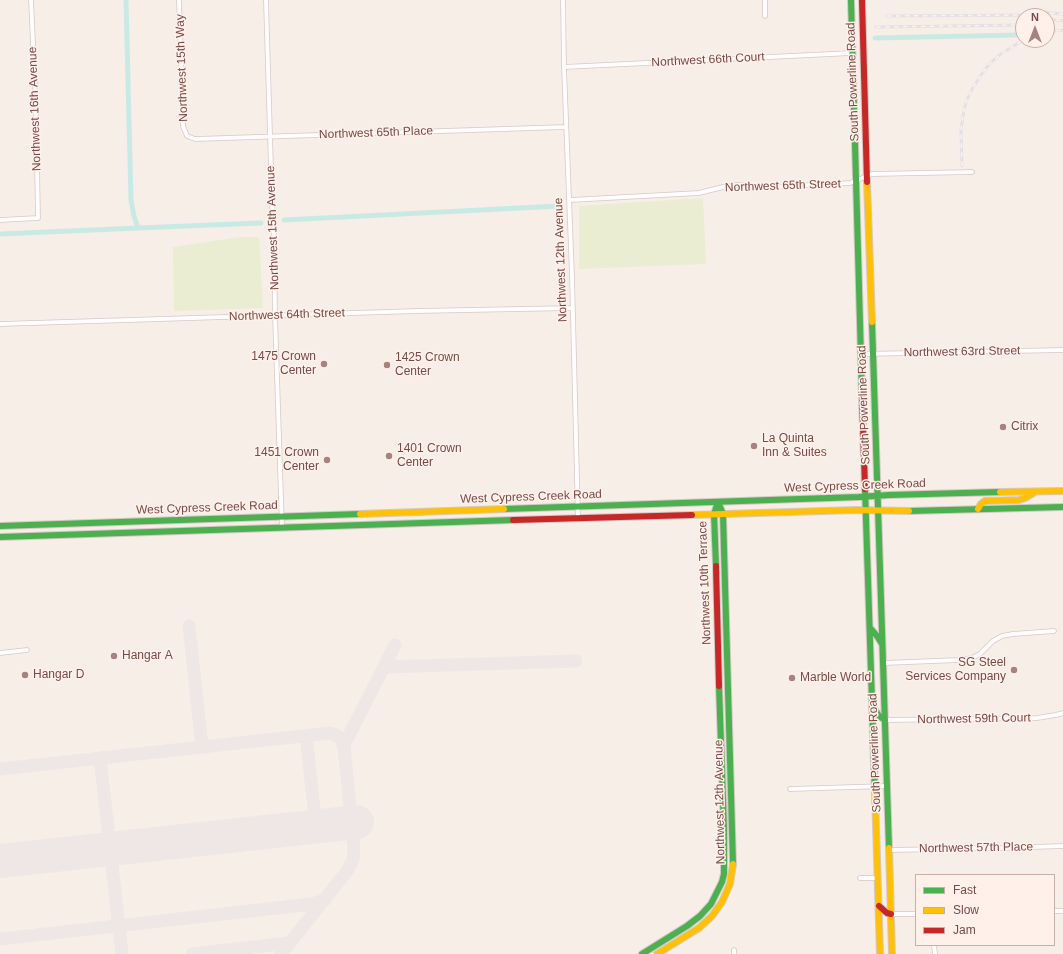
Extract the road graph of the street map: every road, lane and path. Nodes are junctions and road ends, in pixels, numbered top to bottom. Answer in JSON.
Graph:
{"nodes":[{"id":1,"x":32,"y":0,"type":"edge"},
{"id":2,"x":179,"y":0,"type":"edge"},
{"id":3,"x":266,"y":0,"type":"edge"},
{"id":4,"x":563,"y":0,"type":"edge"},
{"id":5,"x":765,"y":0,"type":"edge"},
{"id":6,"x":851,"y":0,"type":"edge"},
{"id":7,"x":862,"y":0,"type":"edge"},
{"id":8,"x":765,"y":16,"type":"dead end"},
{"id":9,"x":852,"y":53,"type":"junction"},
{"id":10,"x":564,"y":67,"type":"junction"},
{"id":11,"x":566,"y":126,"type":"junction"},
{"id":12,"x":187,"y":136,"type":"joint"},
{"id":13,"x":270,"y":136,"type":"junction"},
{"id":14,"x":972,"y":172,"type":"dead end"},
{"id":15,"x":867,"y":176,"type":"junction"},
{"id":16,"x":856,"y":181,"type":"junction"},
{"id":17,"x":570,"y":200,"type":"junction"},
{"id":18,"x":0,"y":220,"type":"edge"},
{"id":19,"x":573,"y":308,"type":"junction"},
{"id":20,"x":275,"y":315,"type":"junction"},
{"id":21,"x":0,"y":324,"type":"edge"},
{"id":22,"x":1063,"y":350,"type":"edge"},
{"id":23,"x":873,"y":353,"type":"junction"},
{"id":24,"x":862,"y":354,"type":"junction"},
{"id":25,"x":1063,"y":491,"type":"edge"},
{"id":26,"x":1036,"y":492,"type":"junction"},
{"id":27,"x":879,"y":496,"type":"junction"},
{"id":28,"x":865,"y":497,"type":"junction"},
{"id":29,"x":718,"y":502,"type":"junction"},
{"id":30,"x":578,"y":506,"type":"junction"},
{"id":31,"x":1063,"y":507,"type":"edge"},
{"id":32,"x":978,"y":509,"type":"junction"},
{"id":33,"x":866,"y":510,"type":"junction"},
{"id":34,"x":879,"y":511,"type":"junction"},
{"id":35,"x":390,"y":513,"type":"junction"},
{"id":36,"x":714,"y":514,"type":"junction"},
{"id":37,"x":723,"y":514,"type":"junction"},
{"id":38,"x":282,"y":517,"type":"junction"},
{"id":39,"x":578,"y":519,"type":"junction"},
{"id":40,"x":373,"y":525,"type":"junction"},
{"id":41,"x":0,"y":526,"type":"edge"},
{"id":42,"x":282,"y":528,"type":"junction"},
{"id":43,"x":0,"y":537,"type":"edge"},
{"id":44,"x":870,"y":628,"type":"junction"},
{"id":45,"x":1054,"y":631,"type":"dead end"},
{"id":46,"x":718,"y":637,"type":"junction"},
{"id":47,"x":726,"y":637,"type":"junction"},
{"id":48,"x":883,"y":645,"type":"junction"},
{"id":49,"x":27,"y":650,"type":"dead end"},
{"id":50,"x":0,"y":653,"type":"edge"},
{"id":51,"x":884,"y":663,"type":"junction"},
{"id":52,"x":727,"y":664,"type":"joint"},
{"id":53,"x":719,"y":683,"type":"joint"},
{"id":54,"x":873,"y":708,"type":"junction"},
{"id":55,"x":1063,"y":713,"type":"edge"},
{"id":56,"x":885,"y":720,"type":"junction"},
{"id":57,"x":874,"y":732,"type":"junction"},
{"id":58,"x":875,"y":786,"type":"junction"},
{"id":59,"x":887,"y":786,"type":"junction"},
{"id":60,"x":790,"y":789,"type":"dead end"},
{"id":61,"x":724,"y":829,"type":"junction"},
{"id":62,"x":733,"y":829,"type":"junction"},
{"id":63,"x":1063,"y":846,"type":"edge"},
{"id":64,"x":889,"y":850,"type":"junction"},
{"id":65,"x":860,"y":878,"type":"dead end"},
{"id":66,"x":878,"y":878,"type":"junction"},
{"id":67,"x":879,"y":906,"type":"junction"},
{"id":68,"x":891,"y":914,"type":"junction"},
{"id":69,"x":915,"y":914,"type":"edge"},
{"id":70,"x":650,"y":952,"type":"edge"},
{"id":71,"x":642,"y":954,"type":"edge"},
{"id":72,"x":657,"y":954,"type":"edge"},
{"id":73,"x":880,"y":954,"type":"edge"},
{"id":74,"x":892,"y":954,"type":"edge"}],
"edges":[{"from":1,"to":18,"type":"street","name":"Northwest 16th Avenue"},
{"from":2,"to":12,"type":"street","name":"Northwest 15th Way"},
{"from":3,"to":13,"type":"street","name":"Northwest 15th Avenue"},
{"from":4,"to":10,"type":"street","name":"Northwest 12th Avenue"},
{"from":5,"to":8,"type":"street"},
{"from":6,"to":9,"type":"main road","name":"South Powerline Road"},
{"from":7,"to":15,"type":"main road","name":"South Powerline Road"},
{"from":9,"to":10,"type":"street","name":"Northwest 66th Court"},
{"from":9,"to":16,"type":"main road","name":"South Powerline Road"},
{"from":10,"to":11,"type":"street","name":"Northwest 12th Avenue"},
{"from":11,"to":13,"type":"street","name":"Northwest 65th Place"},
{"from":11,"to":17,"type":"street","name":"Northwest 12th Avenue"},
{"from":12,"to":13,"type":"street","name":"Northwest 65th Place"},
{"from":13,"to":20,"type":"street","name":"Northwest 15th Avenue"},
{"from":14,"to":15,"type":"street","name":"Northwest 65th Street"},
{"from":15,"to":16,"type":"street","name":"Northwest 65th Street"},
{"from":15,"to":23,"type":"main road","name":"South Powerline Road"},
{"from":16,"to":17,"type":"street","name":"Northwest 65th Street"},
{"from":16,"to":24,"type":"main road","name":"South Powerline Road"},
{"from":17,"to":19,"type":"street","name":"Northwest 12th Avenue"},
{"from":19,"to":20,"type":"street","name":"Northwest 64th Street"},
{"from":19,"to":30,"type":"street","name":"Northwest 12th Avenue"},
{"from":20,"to":21,"type":"street","name":"Northwest 64th Street"},
{"from":20,"to":38,"type":"street","name":"Northwest 15th Avenue"},
{"from":22,"to":23,"type":"street","name":"Northwest 63rd Street"},
{"from":23,"to":24,"type":"street","name":"Northwest 63rd Street"},
{"from":23,"to":27,"type":"main road","name":"South Powerline Road"},
{"from":24,"to":28,"type":"main road","name":"South Powerline Road"},
{"from":25,"to":26,"type":"main road","name":"West Cypress Creek Road"},
{"from":26,"to":27,"type":"main road","name":"West Cypress Creek Road"},
{"from":26,"to":32,"type":"main road"},
{"from":27,"to":28,"type":"main road","name":"West Cypress Creek Road"},
{"from":27,"to":34,"type":"main road","name":"South Powerline Road"},
{"from":28,"to":29,"type":"main road","name":"West Cypress Creek Road"},
{"from":28,"to":33,"type":"main road","name":"South Powerline Road"},
{"from":29,"to":30,"type":"main road","name":"West Cypress Creek Road"},
{"from":29,"to":36,"type":"main road","name":"Northwest 10th Terrace"},
{"from":29,"to":37,"type":"main road","name":"Northwest 10th Terrace"},
{"from":30,"to":35,"type":"main road","name":"West Cypress Creek Road"},
{"from":30,"to":39,"type":"street","name":"Northwest 12th Avenue"},
{"from":31,"to":32,"type":"main road","name":"West Cypress Creek Road"},
{"from":32,"to":34,"type":"main road","name":"West Cypress Creek Road"},
{"from":33,"to":34,"type":"main road","name":"West Cypress Creek Road"},
{"from":33,"to":37,"type":"main road","name":"West Cypress Creek Road"},
{"from":33,"to":44,"type":"main road","name":"South Powerline Road"},
{"from":34,"to":48,"type":"main road","name":"South Powerline Road"},
{"from":35,"to":38,"type":"main road","name":"West Cypress Creek Road"},
{"from":35,"to":40,"type":"main road"},
{"from":36,"to":37,"type":"main road","name":"West Cypress Creek Road"},
{"from":36,"to":39,"type":"main road","name":"West Cypress Creek Road"},
{"from":36,"to":46,"type":"main road","name":"Northwest 10th Terrace"},
{"from":37,"to":47,"type":"main road","name":"Northwest 10th Terrace"},
{"from":38,"to":41,"type":"main road","name":"West Cypress Creek Road"},
{"from":38,"to":42,"type":"street","name":"Northwest 15th Avenue"},
{"from":39,"to":40,"type":"main road","name":"West Cypress Creek Road"},
{"from":40,"to":42,"type":"main road","name":"West Cypress Creek Road"},
{"from":42,"to":43,"type":"main road","name":"West Cypress Creek Road"},
{"from":44,"to":48,"type":"main road"},
{"from":44,"to":54,"type":"main road","name":"South Powerline Road"},
{"from":45,"to":51,"type":"street"},
{"from":46,"to":47,"type":"main road"},
{"from":46,"to":53,"type":"main road","name":"Northwest 10th Terrace"},
{"from":47,"to":52,"type":"main road","name":"Northwest 10th Terrace"},
{"from":48,"to":51,"type":"main road","name":"South Powerline Road"},
{"from":49,"to":50,"type":"street"},
{"from":51,"to":56,"type":"main road","name":"South Powerline Road"},
{"from":52,"to":62,"type":"main road","name":"Northwest 12th Avenue"},
{"from":53,"to":61,"type":"main road","name":"Northwest 12th Avenue"},
{"from":54,"to":56,"type":"main road"},
{"from":54,"to":57,"type":"main road","name":"South Powerline Road"},
{"from":55,"to":56,"type":"street","name":"Northwest 59th Court"},
{"from":56,"to":57,"type":"main road"},
{"from":56,"to":59,"type":"main road","name":"South Powerline Road"},
{"from":57,"to":58,"type":"main road","name":"South Powerline Road"},
{"from":58,"to":59,"type":"street"},
{"from":58,"to":60,"type":"street"},
{"from":58,"to":66,"type":"main road","name":"South Powerline Road"},
{"from":59,"to":64,"type":"main road","name":"South Powerline Road"},
{"from":61,"to":62,"type":"main road"},
{"from":61,"to":70,"type":"main road","name":"Northwest 12th Avenue"},
{"from":62,"to":72,"type":"main road","name":"Northwest 12th Avenue"},
{"from":63,"to":64,"type":"street","name":"Northwest 57th Place"},
{"from":64,"to":68,"type":"main road","name":"South Powerline Road"},
{"from":65,"to":66,"type":"street"},
{"from":66,"to":67,"type":"main road","name":"South Powerline Road"},
{"from":67,"to":68,"type":"main road"},
{"from":67,"to":73,"type":"main road","name":"South Powerline Road"},
{"from":68,"to":69,"type":"street"},
{"from":68,"to":74,"type":"main road","name":"South Powerline Road"},
{"from":70,"to":71,"type":"main road","name":"Northwest 12th Avenue"}]}
